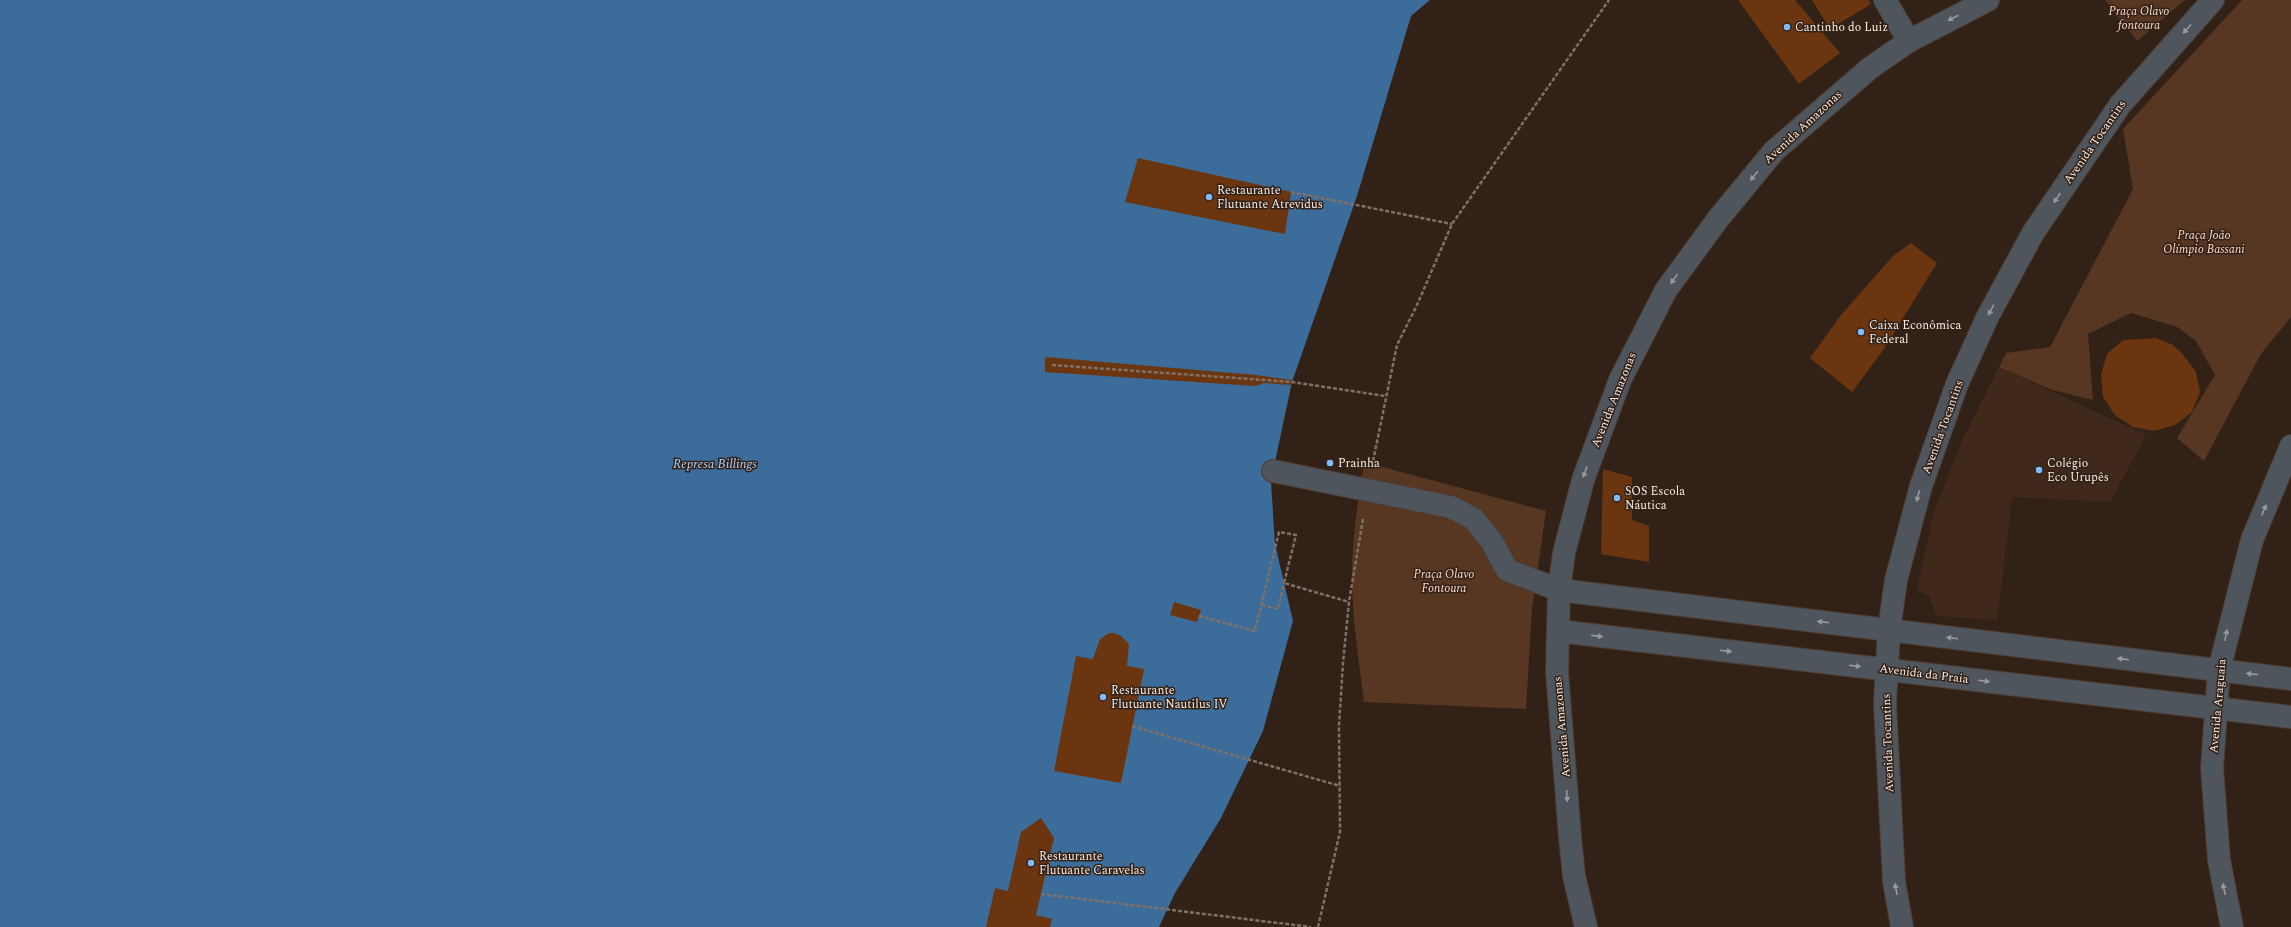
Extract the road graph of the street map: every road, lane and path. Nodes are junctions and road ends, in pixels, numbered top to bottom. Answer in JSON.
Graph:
{"nodes":[{"id":1,"x":1609,"y":0,"type":"edge"},
{"id":2,"x":1885,"y":0,"type":"edge"},
{"id":3,"x":1988,"y":0,"type":"edge"},
{"id":4,"x":2213,"y":0,"type":"edge"},
{"id":5,"x":1909,"y":41,"type":"junction"},
{"id":6,"x":1291,"y":192,"type":"dead end"},
{"id":7,"x":1452,"y":224,"type":"junction"},
{"id":8,"x":1052,"y":365,"type":"dead end"},
{"id":9,"x":1385,"y":396,"type":"junction"},
{"id":10,"x":2291,"y":446,"type":"edge"},
{"id":11,"x":1273,"y":471,"type":"dead end"},
{"id":12,"x":1368,"y":489,"type":"junction"},
{"id":13,"x":1284,"y":583,"type":"junction"},
{"id":14,"x":1559,"y":590,"type":"junction"},
{"id":15,"x":1349,"y":602,"type":"junction"},
{"id":16,"x":1262,"y":605,"type":"junction"},
{"id":17,"x":1199,"y":616,"type":"dead end"},
{"id":18,"x":1889,"y":630,"type":"junction"},
{"id":19,"x":1558,"y":631,"type":"junction"},
{"id":20,"x":1888,"y":670,"type":"junction"},
{"id":21,"x":2219,"y":670,"type":"junction"},
{"id":22,"x":2291,"y":679,"type":"edge"},
{"id":23,"x":2215,"y":708,"type":"junction"},
{"id":24,"x":2291,"y":717,"type":"edge"},
{"id":25,"x":1132,"y":726,"type":"dead end"},
{"id":26,"x":1340,"y":786,"type":"junction"},
{"id":27,"x":1041,"y":894,"type":"dead end"},
{"id":28,"x":1311,"y":927,"type":"edge"},
{"id":29,"x":1318,"y":927,"type":"edge"},
{"id":30,"x":1586,"y":927,"type":"edge"},
{"id":31,"x":1902,"y":927,"type":"edge"},
{"id":32,"x":2232,"y":927,"type":"edge"}],
"edges":[{"from":1,"to":7,"type":"path"},
{"from":2,"to":5,"type":"street"},
{"from":3,"to":5,"type":"street","name":"Avenida Amazonas","one_way":true},
{"from":4,"to":18,"type":"street","name":"Avenida Tocantins","one_way":true},
{"from":5,"to":14,"type":"street","name":"Avenida Amazonas","one_way":true},
{"from":6,"to":7,"type":"path"},
{"from":7,"to":9,"type":"path"},
{"from":8,"to":9,"type":"path"},
{"from":9,"to":12,"type":"path"},
{"from":21,"to":10,"type":"street","name":"Avenida Araguaia","one_way":true},
{"from":11,"to":12,"type":"street"},
{"from":12,"to":14,"type":"street"},
{"from":12,"to":15,"type":"path"},
{"from":13,"to":15,"type":"path"},
{"from":13,"to":16,"type":"path"},
{"from":13,"to":16,"type":"path"},
{"from":18,"to":14,"type":"street","one_way":true},
{"from":14,"to":19,"type":"street","name":"Avenida Amazonas"},
{"from":15,"to":26,"type":"path"},
{"from":16,"to":17,"type":"path"},
{"from":18,"to":20,"type":"street","name":"Avenida Tocantins"},
{"from":21,"to":18,"type":"street","one_way":true},
{"from":19,"to":20,"type":"street","name":"Avenida da Praia","one_way":true},
{"from":19,"to":30,"type":"street","name":"Avenida Amazonas","one_way":true},
{"from":20,"to":23,"type":"street","name":"Avenida da Praia","one_way":true},
{"from":31,"to":20,"type":"street","name":"Avenida Tocantins","one_way":true},
{"from":22,"to":21,"type":"street","one_way":true},
{"from":21,"to":23,"type":"street","name":"Avenida Araguaia"},
{"from":23,"to":24,"type":"street","name":"Avenida da Praia"},
{"from":32,"to":23,"type":"street","name":"Avenida Araguaia","one_way":true},
{"from":25,"to":26,"type":"path"},
{"from":26,"to":29,"type":"path"},
{"from":27,"to":28,"type":"path"}]}
